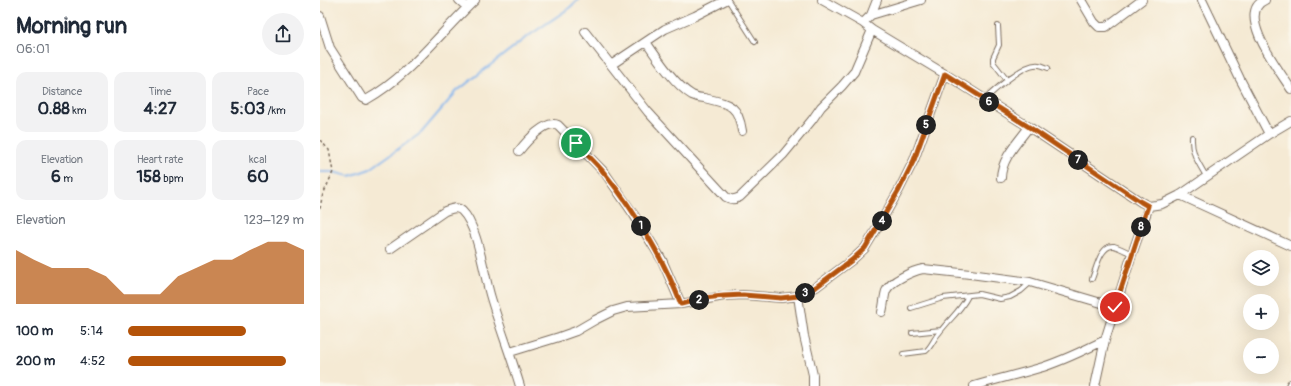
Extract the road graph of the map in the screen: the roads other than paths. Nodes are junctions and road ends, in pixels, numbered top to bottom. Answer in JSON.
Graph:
{"nodes":[{"id":1,"x":459,"y":0,"type":"edge"},
{"id":2,"x":474,"y":0,"type":"edge"},
{"id":3,"x":727,"y":0,"type":"edge"},
{"id":4,"x":822,"y":0,"type":"edge"},
{"id":5,"x":877,"y":0,"type":"edge"},
{"id":6,"x":921,"y":0,"type":"edge"},
{"id":7,"x":1081,"y":0,"type":"edge"},
{"id":8,"x":1142,"y":0,"type":"edge"},
{"id":9,"x":1202,"y":0,"type":"edge"},
{"id":10,"x":1265,"y":0,"type":"edge"},
{"id":11,"x":468,"y":7,"type":"junction"},
{"id":12,"x":871,"y":15,"type":"junction"},
{"id":13,"x":320,"y":16,"type":"edge"},
{"id":14,"x":863,"y":23,"type":"junction"},
{"id":15,"x":998,"y":26,"type":"dead end"},
{"id":16,"x":872,"y":30,"type":"junction"},
{"id":17,"x":585,"y":32,"type":"dead end"},
{"id":18,"x":646,"y":42,"type":"junction"},
{"id":19,"x":755,"y":42,"type":"dead end"},
{"id":20,"x":611,"y":65,"type":"junction"},
{"id":21,"x":1048,"y":68,"type":"dead end"},
{"id":22,"x":945,"y":74,"type":"junction"},
{"id":23,"x":1007,"y":80,"type":"junction"},
{"id":24,"x":1291,"y":89,"type":"edge"},
{"id":25,"x":985,"y":99,"type":"junction"},
{"id":26,"x":1291,"y":121,"type":"edge"},
{"id":27,"x":1029,"y":127,"type":"junction"},
{"id":28,"x":742,"y":131,"type":"dead end"},
{"id":29,"x":1269,"y":134,"type":"junction"},
{"id":30,"x":1192,"y":137,"type":"dead end"},
{"id":31,"x":519,"y":151,"type":"dead end"},
{"id":32,"x":1206,"y":176,"type":"junction"},
{"id":33,"x":1001,"y":178,"type":"dead end"},
{"id":34,"x":1180,"y":195,"type":"junction"},
{"id":35,"x":1148,"y":206,"type":"junction"},
{"id":36,"x":1289,"y":247,"type":"edge"},
{"id":37,"x":390,"y":249,"type":"dead end"},
{"id":38,"x":1132,"y":254,"type":"junction"},
{"id":39,"x":1092,"y":279,"type":"dead end"},
{"id":40,"x":1030,"y":282,"type":"junction"},
{"id":41,"x":798,"y":296,"type":"junction"},
{"id":42,"x":968,"y":296,"type":"junction"},
{"id":43,"x":681,"y":304,"type":"junction"},
{"id":44,"x":1115,"y":307,"type":"junction"},
{"id":45,"x":911,"y":308,"type":"dead end"},
{"id":46,"x":882,"y":312,"type":"dead end"},
{"id":47,"x":940,"y":330,"type":"junction"},
{"id":48,"x":912,"y":333,"type":"dead end"},
{"id":49,"x":1105,"y":340,"type":"junction"},
{"id":50,"x":510,"y":352,"type":"junction"},
{"id":51,"x":903,"y":354,"type":"dead end"},
{"id":52,"x":520,"y":386,"type":"edge"},
{"id":53,"x":813,"y":386,"type":"edge"},
{"id":54,"x":974,"y":386,"type":"edge"},
{"id":55,"x":1095,"y":386,"type":"edge"}],
"edges":[{"from":1,"to":11,"type":"street"},
{"from":2,"to":11,"type":"street"},
{"from":3,"to":18,"type":"street"},
{"from":3,"to":19,"type":"lane"},
{"from":4,"to":14,"type":"street"},
{"from":5,"to":12,"type":"street"},
{"from":6,"to":12,"type":"street"},
{"from":7,"to":8,"type":"street"},
{"from":9,"to":29,"type":"street"},
{"from":10,"to":24,"type":"street"},
{"from":11,"to":13,"type":"street"},
{"from":12,"to":14,"type":"street"},
{"from":14,"to":16,"type":"street"},
{"from":15,"to":23,"type":"lane"},
{"from":16,"to":20,"type":"street"},
{"from":16,"to":22,"type":"street"},
{"from":17,"to":20,"type":"street"},
{"from":18,"to":20,"type":"street"},
{"from":18,"to":28,"type":"street"},
{"from":21,"to":23,"type":"lane"},
{"from":22,"to":25,"type":"street"},
{"from":22,"to":41,"type":"street"},
{"from":23,"to":25,"type":"lane"},
{"from":25,"to":27,"type":"street"},
{"from":26,"to":29,"type":"street"},
{"from":27,"to":33,"type":"street"},
{"from":27,"to":35,"type":"street"},
{"from":29,"to":32,"type":"street"},
{"from":30,"to":32,"type":"lane"},
{"from":31,"to":43,"type":"street"},
{"from":32,"to":34,"type":"street"},
{"from":34,"to":35,"type":"street"},
{"from":34,"to":36,"type":"street"},
{"from":35,"to":38,"type":"street"},
{"from":37,"to":50,"type":"street"},
{"from":38,"to":39,"type":"lane"},
{"from":38,"to":44,"type":"street"},
{"from":40,"to":42,"type":"lane"},
{"from":40,"to":44,"type":"street"},
{"from":40,"to":46,"type":"street"},
{"from":41,"to":43,"type":"street"},
{"from":41,"to":53,"type":"street"},
{"from":42,"to":45,"type":"lane"},
{"from":42,"to":47,"type":"lane"},
{"from":43,"to":50,"type":"street"},
{"from":44,"to":49,"type":"street"},
{"from":47,"to":48,"type":"lane"},
{"from":47,"to":51,"type":"lane"},
{"from":49,"to":54,"type":"street"},
{"from":49,"to":55,"type":"street"},
{"from":50,"to":52,"type":"street"}]}
